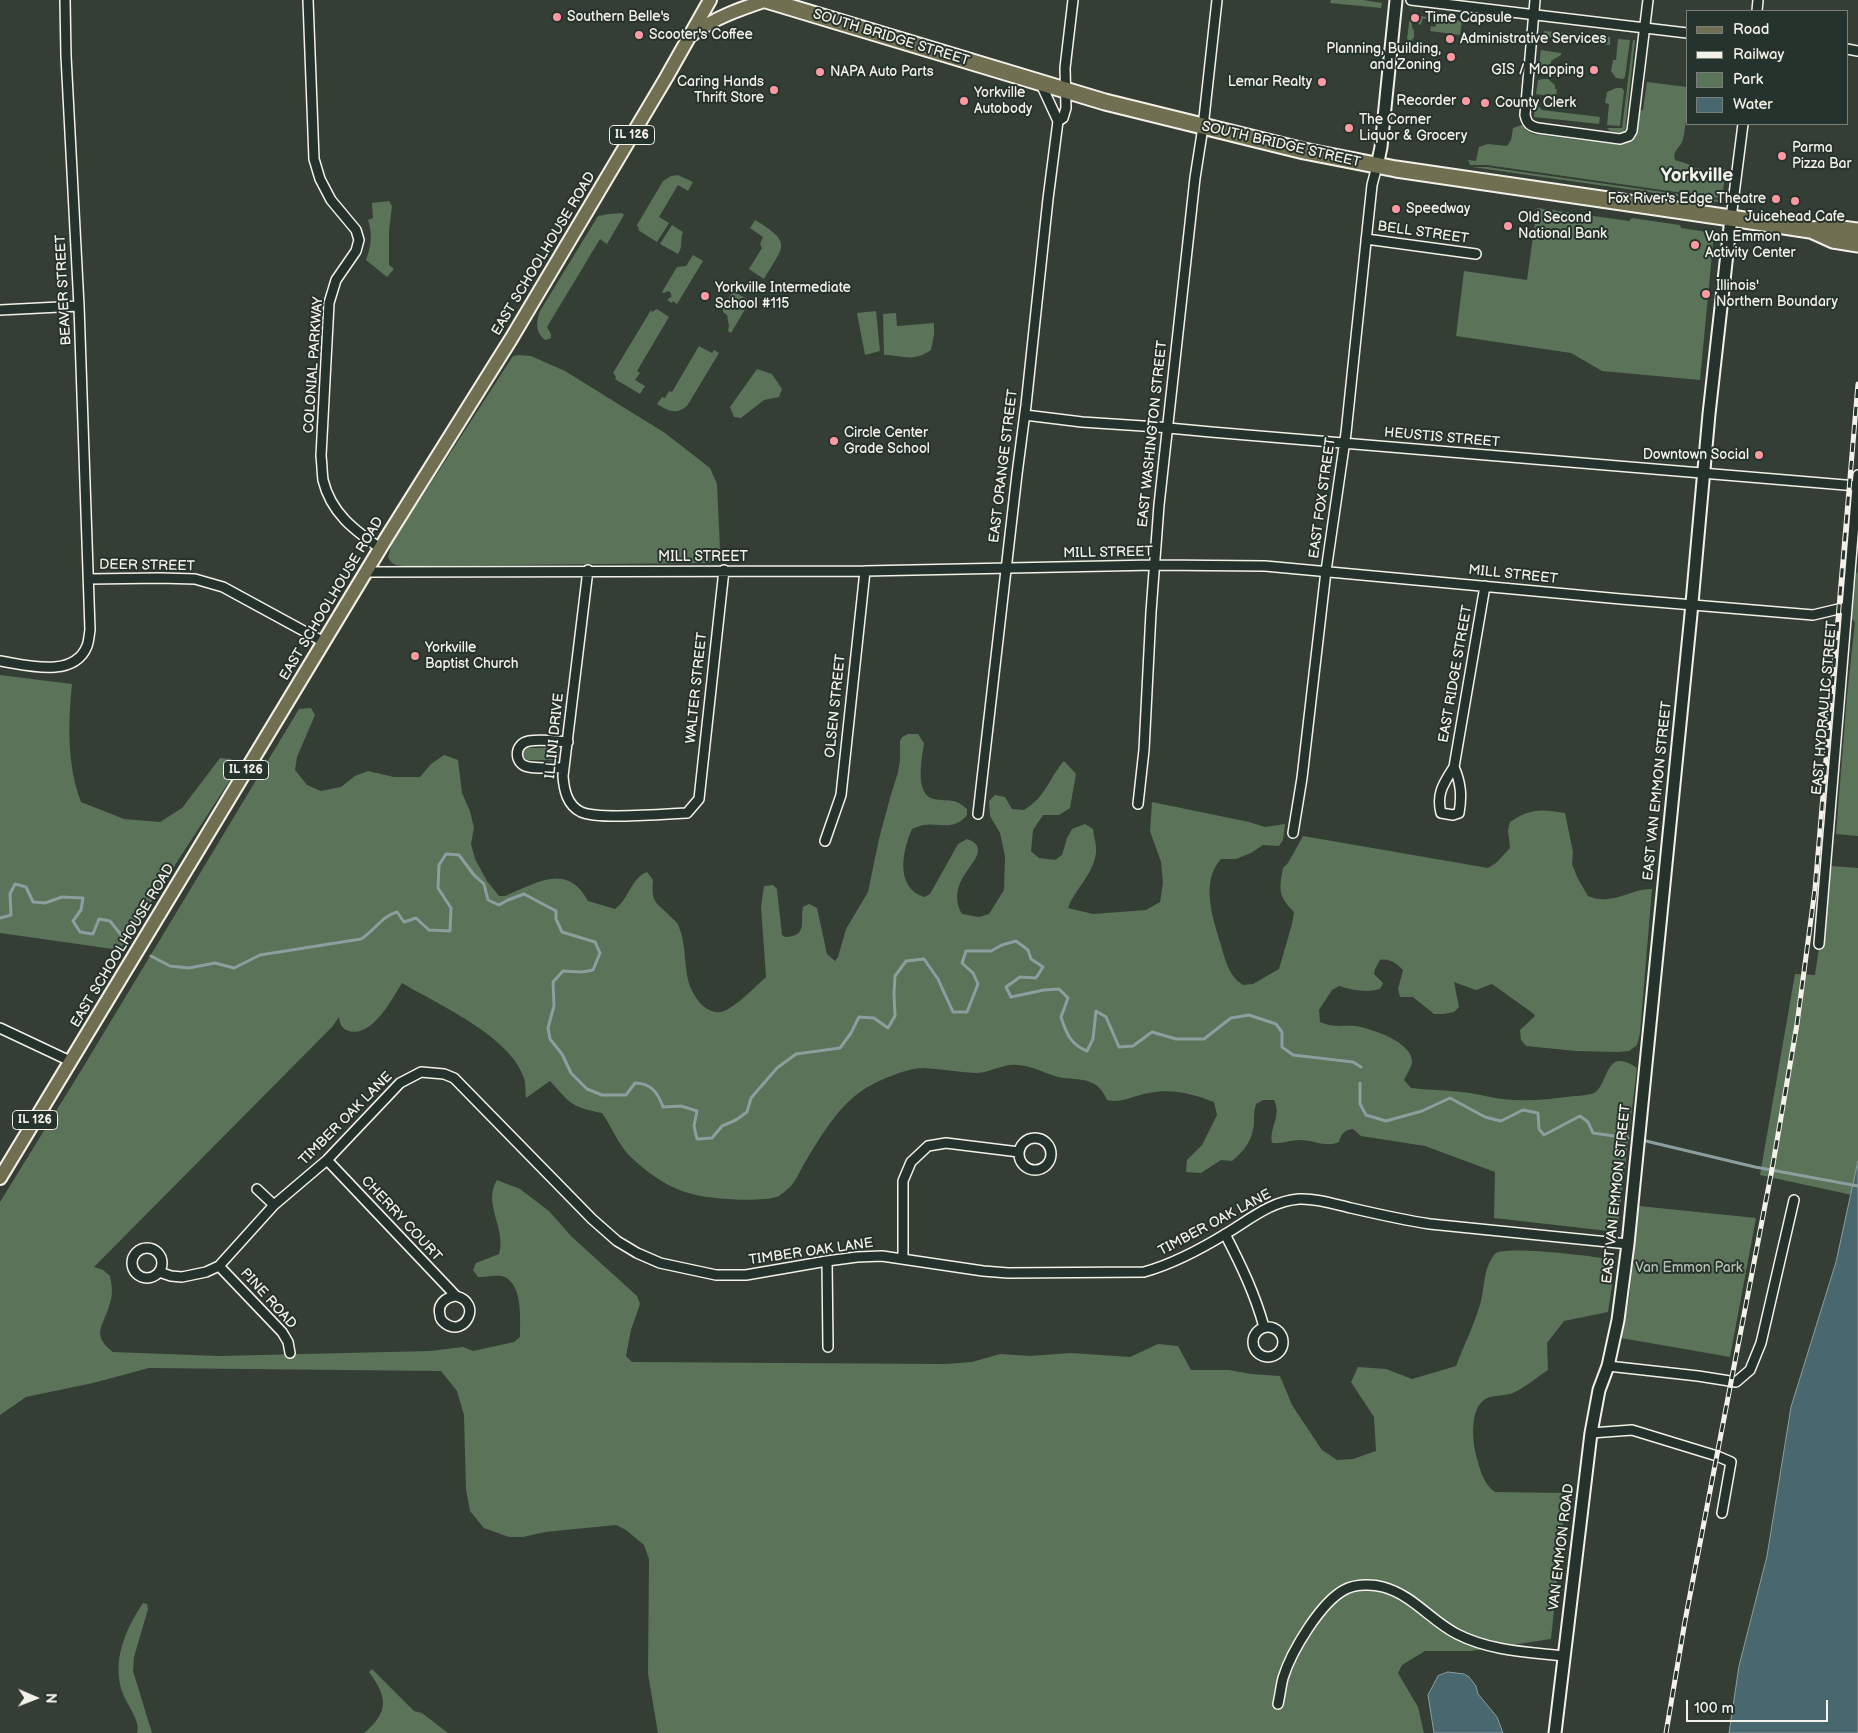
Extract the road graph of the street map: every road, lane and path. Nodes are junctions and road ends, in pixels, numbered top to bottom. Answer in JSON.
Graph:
{"nodes":[{"id":1,"x":65,"y":0,"type":"edge"},
{"id":2,"x":308,"y":0,"type":"edge"},
{"id":3,"x":710,"y":0,"type":"edge"},
{"id":4,"x":766,"y":0,"type":"edge"},
{"id":5,"x":1073,"y":0,"type":"edge"},
{"id":6,"x":1217,"y":0,"type":"edge"},
{"id":7,"x":1396,"y":0,"type":"edge"},
{"id":8,"x":1411,"y":0,"type":"edge"},
{"id":9,"x":1535,"y":0,"type":"edge"},
{"id":10,"x":1648,"y":0,"type":"edge"},
{"id":11,"x":1534,"y":15,"type":"junction"},
{"id":12,"x":1645,"y":28,"type":"junction"},
{"id":13,"x":1686,"y":32,"type":"edge"},
{"id":14,"x":689,"y":36,"type":"junction"},
{"id":15,"x":1040,"y":82,"type":"junction"},
{"id":16,"x":1065,"y":90,"type":"junction"},
{"id":17,"x":1058,"y":121,"type":"junction"},
{"id":18,"x":1743,"y":125,"type":"edge"},
{"id":19,"x":1203,"y":127,"type":"junction"},
{"id":20,"x":1377,"y":166,"type":"junction"},
{"id":21,"x":1731,"y":218,"type":"junction"},
{"id":22,"x":1810,"y":230,"type":"junction"},
{"id":23,"x":1858,"y":231,"type":"edge"},
{"id":24,"x":1366,"y":239,"type":"junction"},
{"id":25,"x":1858,"y":244,"type":"edge"},
{"id":26,"x":1476,"y":254,"type":"dead end"},
{"id":27,"x":79,"y":306,"type":"junction"},
{"id":28,"x":0,"y":310,"type":"edge"},
{"id":29,"x":1025,"y":415,"type":"junction"},
{"id":30,"x":1168,"y":428,"type":"junction"},
{"id":31,"x":1344,"y":443,"type":"junction"},
{"id":32,"x":1704,"y":474,"type":"junction"},
{"id":33,"x":1858,"y":475,"type":"edge"},
{"id":34,"x":1857,"y":486,"type":"edge"},
{"id":35,"x":380,"y":548,"type":"junction"},
{"id":36,"x":1154,"y":565,"type":"junction"},
{"id":37,"x":1006,"y":569,"type":"junction"},
{"id":38,"x":588,"y":570,"type":"junction"},
{"id":39,"x":724,"y":570,"type":"junction"},
{"id":40,"x":864,"y":571,"type":"junction"},
{"id":41,"x":1326,"y":571,"type":"junction"},
{"id":42,"x":366,"y":572,"type":"junction"},
{"id":43,"x":89,"y":579,"type":"junction"},
{"id":44,"x":1486,"y":586,"type":"junction"},
{"id":45,"x":1691,"y":606,"type":"junction"},
{"id":46,"x":1847,"y":607,"type":"junction"},
{"id":47,"x":324,"y":642,"type":"junction"},
{"id":48,"x":0,"y":661,"type":"edge"},
{"id":49,"x":568,"y":742,"type":"junction"},
{"id":50,"x":1454,"y":767,"type":"junction"},
{"id":51,"x":564,"y":768,"type":"junction"},
{"id":52,"x":1138,"y":804,"type":"dead end"},
{"id":53,"x":694,"y":807,"type":"joint"},
{"id":54,"x":978,"y":814,"type":"dead end"},
{"id":55,"x":1293,"y":833,"type":"dead end"},
{"id":56,"x":825,"y":841,"type":"dead end"},
{"id":57,"x":1819,"y":944,"type":"dead end"},
{"id":58,"x":0,"y":1028,"type":"edge"},
{"id":59,"x":70,"y":1061,"type":"junction"},
{"id":60,"x":1019,"y":1152,"type":"dead end"},
{"id":61,"x":327,"y":1160,"type":"junction"},
{"id":62,"x":0,"y":1178,"type":"edge"},
{"id":63,"x":257,"y":1189,"type":"dead end"},
{"id":64,"x":1794,"y":1200,"type":"dead end"},
{"id":65,"x":274,"y":1205,"type":"junction"},
{"id":66,"x":1225,"y":1234,"type":"junction"},
{"id":67,"x":1628,"y":1244,"type":"junction"},
{"id":68,"x":903,"y":1259,"type":"junction"},
{"id":69,"x":827,"y":1261,"type":"junction"},
{"id":70,"x":219,"y":1266,"type":"junction"},
{"id":71,"x":159,"y":1272,"type":"dead end"},
{"id":72,"x":456,"y":1296,"type":"dead end"},
{"id":73,"x":1264,"y":1327,"type":"dead end"},
{"id":74,"x":828,"y":1347,"type":"dead end"},
{"id":75,"x":290,"y":1353,"type":"dead end"},
{"id":76,"x":1608,"y":1366,"type":"junction"},
{"id":77,"x":1591,"y":1433,"type":"junction"},
{"id":78,"x":1722,"y":1513,"type":"dead end"},
{"id":79,"x":1564,"y":1656,"type":"junction"},
{"id":80,"x":1278,"y":1704,"type":"dead end"},
{"id":81,"x":1555,"y":1733,"type":"edge"}],
"edges":[{"from":1,"to":27,"type":"street","name":"BEAVER STREET"},
{"from":2,"to":35,"type":"street","name":"COLONIAL PARKWAY"},
{"from":3,"to":14,"type":"main road","name":"EAST SCHOOLHOUSE ROAD"},
{"from":4,"to":14,"type":"main road","name":"EAST SCHOOLHOUSE ROAD"},
{"from":4,"to":15,"type":"highway","name":"SOUTH BRIDGE STREET"},
{"from":5,"to":16,"type":"street","name":"EAST ORANGE STREET"},
{"from":6,"to":19,"type":"street","name":"EAST WASHINGTON STREET"},
{"from":7,"to":20,"type":"street"},
{"from":8,"to":11,"type":"street"},
{"from":9,"to":11,"type":"street"},
{"from":10,"to":12,"type":"street"},
{"from":11,"to":12,"type":"street"},
{"from":11,"to":12,"type":"street"},
{"from":12,"to":13,"type":"street"},
{"from":14,"to":35,"type":"main road","name":"EAST SCHOOLHOUSE ROAD","number":"IL 126"},
{"from":15,"to":16,"type":"highway","name":"SOUTH BRIDGE STREET"},
{"from":15,"to":17,"type":"street"},
{"from":16,"to":17,"type":"street","name":"EAST ORANGE STREET"},
{"from":16,"to":19,"type":"highway","name":"SOUTH BRIDGE STREET"},
{"from":17,"to":29,"type":"street","name":"EAST ORANGE STREET"},
{"from":18,"to":21,"type":"street"},
{"from":19,"to":20,"type":"highway","name":"SOUTH BRIDGE STREET"},
{"from":19,"to":30,"type":"street","name":"EAST WASHINGTON STREET"},
{"from":20,"to":21,"type":"highway","name":"SOUTH BRIDGE STREET"},
{"from":20,"to":24,"type":"street","name":"EAST FOX STREET"},
{"from":21,"to":22,"type":"highway","name":"SOUTH BRIDGE STREET"},
{"from":21,"to":32,"type":"street","name":"EAST VAN EMMON STREET"},
{"from":22,"to":23,"type":"highway","name":"SOUTH BRIDGE STREET"},
{"from":22,"to":25,"type":"highway","name":"SOUTH BRIDGE STREET"},
{"from":24,"to":26,"type":"street","name":"BELL STREET"},
{"from":24,"to":31,"type":"street","name":"EAST FOX STREET"},
{"from":27,"to":28,"type":"street"},
{"from":27,"to":43,"type":"street","name":"BEAVER STREET"},
{"from":29,"to":30,"type":"street","name":"HEUSTIS STREET"},
{"from":29,"to":37,"type":"street","name":"EAST ORANGE STREET"},
{"from":30,"to":31,"type":"street","name":"HEUSTIS STREET"},
{"from":30,"to":36,"type":"street","name":"EAST WASHINGTON STREET"},
{"from":31,"to":32,"type":"street","name":"HEUSTIS STREET"},
{"from":31,"to":41,"type":"street","name":"EAST FOX STREET"},
{"from":32,"to":34,"type":"street","name":"HEUSTIS STREET"},
{"from":32,"to":45,"type":"street","name":"EAST VAN EMMON STREET"},
{"from":33,"to":34,"type":"street","name":"EAST HYDRAULIC STREET"},
{"from":34,"to":46,"type":"street","name":"EAST HYDRAULIC STREET"},
{"from":35,"to":42,"type":"main road","name":"EAST SCHOOLHOUSE ROAD"},
{"from":36,"to":37,"type":"street","name":"MILL STREET"},
{"from":36,"to":41,"type":"street","name":"MILL STREET"},
{"from":36,"to":52,"type":"street","name":"EAST WASHINGTON STREET"},
{"from":37,"to":40,"type":"street","name":"MILL STREET"},
{"from":37,"to":54,"type":"street","name":"EAST ORANGE STREET"},
{"from":38,"to":39,"type":"street","name":"MILL STREET"},
{"from":38,"to":42,"type":"street","name":"MILL STREET"},
{"from":38,"to":49,"type":"street","name":"ILLINI DRIVE"},
{"from":39,"to":40,"type":"street","name":"MILL STREET"},
{"from":39,"to":53,"type":"street","name":"WALTER STREET"},
{"from":40,"to":56,"type":"street","name":"OLSEN STREET"},
{"from":41,"to":44,"type":"street","name":"MILL STREET"},
{"from":41,"to":55,"type":"street","name":"EAST FOX STREET"},
{"from":42,"to":47,"type":"main road","name":"EAST SCHOOLHOUSE ROAD","number":"IL 126"},
{"from":43,"to":47,"type":"street","name":"DEER STREET"},
{"from":43,"to":48,"type":"street","name":"DEER STREET"},
{"from":44,"to":45,"type":"street","name":"MILL STREET"},
{"from":44,"to":50,"type":"street","name":"EAST RIDGE STREET"},
{"from":45,"to":46,"type":"street","name":"MILL STREET"},
{"from":45,"to":67,"type":"street","name":"EAST VAN EMMON STREET"},
{"from":46,"to":57,"type":"street","name":"EAST HYDRAULIC STREET"},
{"from":47,"to":59,"type":"main road","name":"EAST SCHOOLHOUSE ROAD","number":"IL 126"},
{"from":49,"to":51,"type":"street","name":"ILLINI DRIVE"},
{"from":49,"to":51,"type":"street"},
{"from":50,"to":50,"type":"street","name":"EAST RIDGE STREET"},
{"from":51,"to":53,"type":"street","name":"ILLINI DRIVE"},
{"from":58,"to":59,"type":"street"},
{"from":59,"to":62,"type":"main road","name":"EAST SCHOOLHOUSE ROAD","number":"IL 126"},
{"from":60,"to":68,"type":"street"},
{"from":61,"to":65,"type":"street","name":"TIMBER OAK LANE"},
{"from":61,"to":69,"type":"street","name":"TIMBER OAK LANE"},
{"from":61,"to":72,"type":"street","name":"CHERRY COURT"},
{"from":63,"to":65,"type":"street"},
{"from":64,"to":76,"type":"street"},
{"from":65,"to":70,"type":"street","name":"TIMBER OAK LANE"},
{"from":66,"to":67,"type":"street","name":"TIMBER OAK LANE"},
{"from":66,"to":68,"type":"street","name":"TIMBER OAK LANE"},
{"from":66,"to":73,"type":"street"},
{"from":67,"to":76,"type":"street","name":"EAST VAN EMMON STREET"},
{"from":68,"to":69,"type":"street","name":"TIMBER OAK LANE"},
{"from":69,"to":74,"type":"street"},
{"from":70,"to":71,"type":"street"},
{"from":70,"to":75,"type":"street","name":"PINE ROAD"},
{"from":76,"to":77,"type":"street","name":"VAN EMMON ROAD"},
{"from":77,"to":78,"type":"street"},
{"from":77,"to":79,"type":"street","name":"VAN EMMON ROAD"},
{"from":79,"to":80,"type":"street"},
{"from":79,"to":81,"type":"street","name":"VAN EMMON ROAD"}]}
